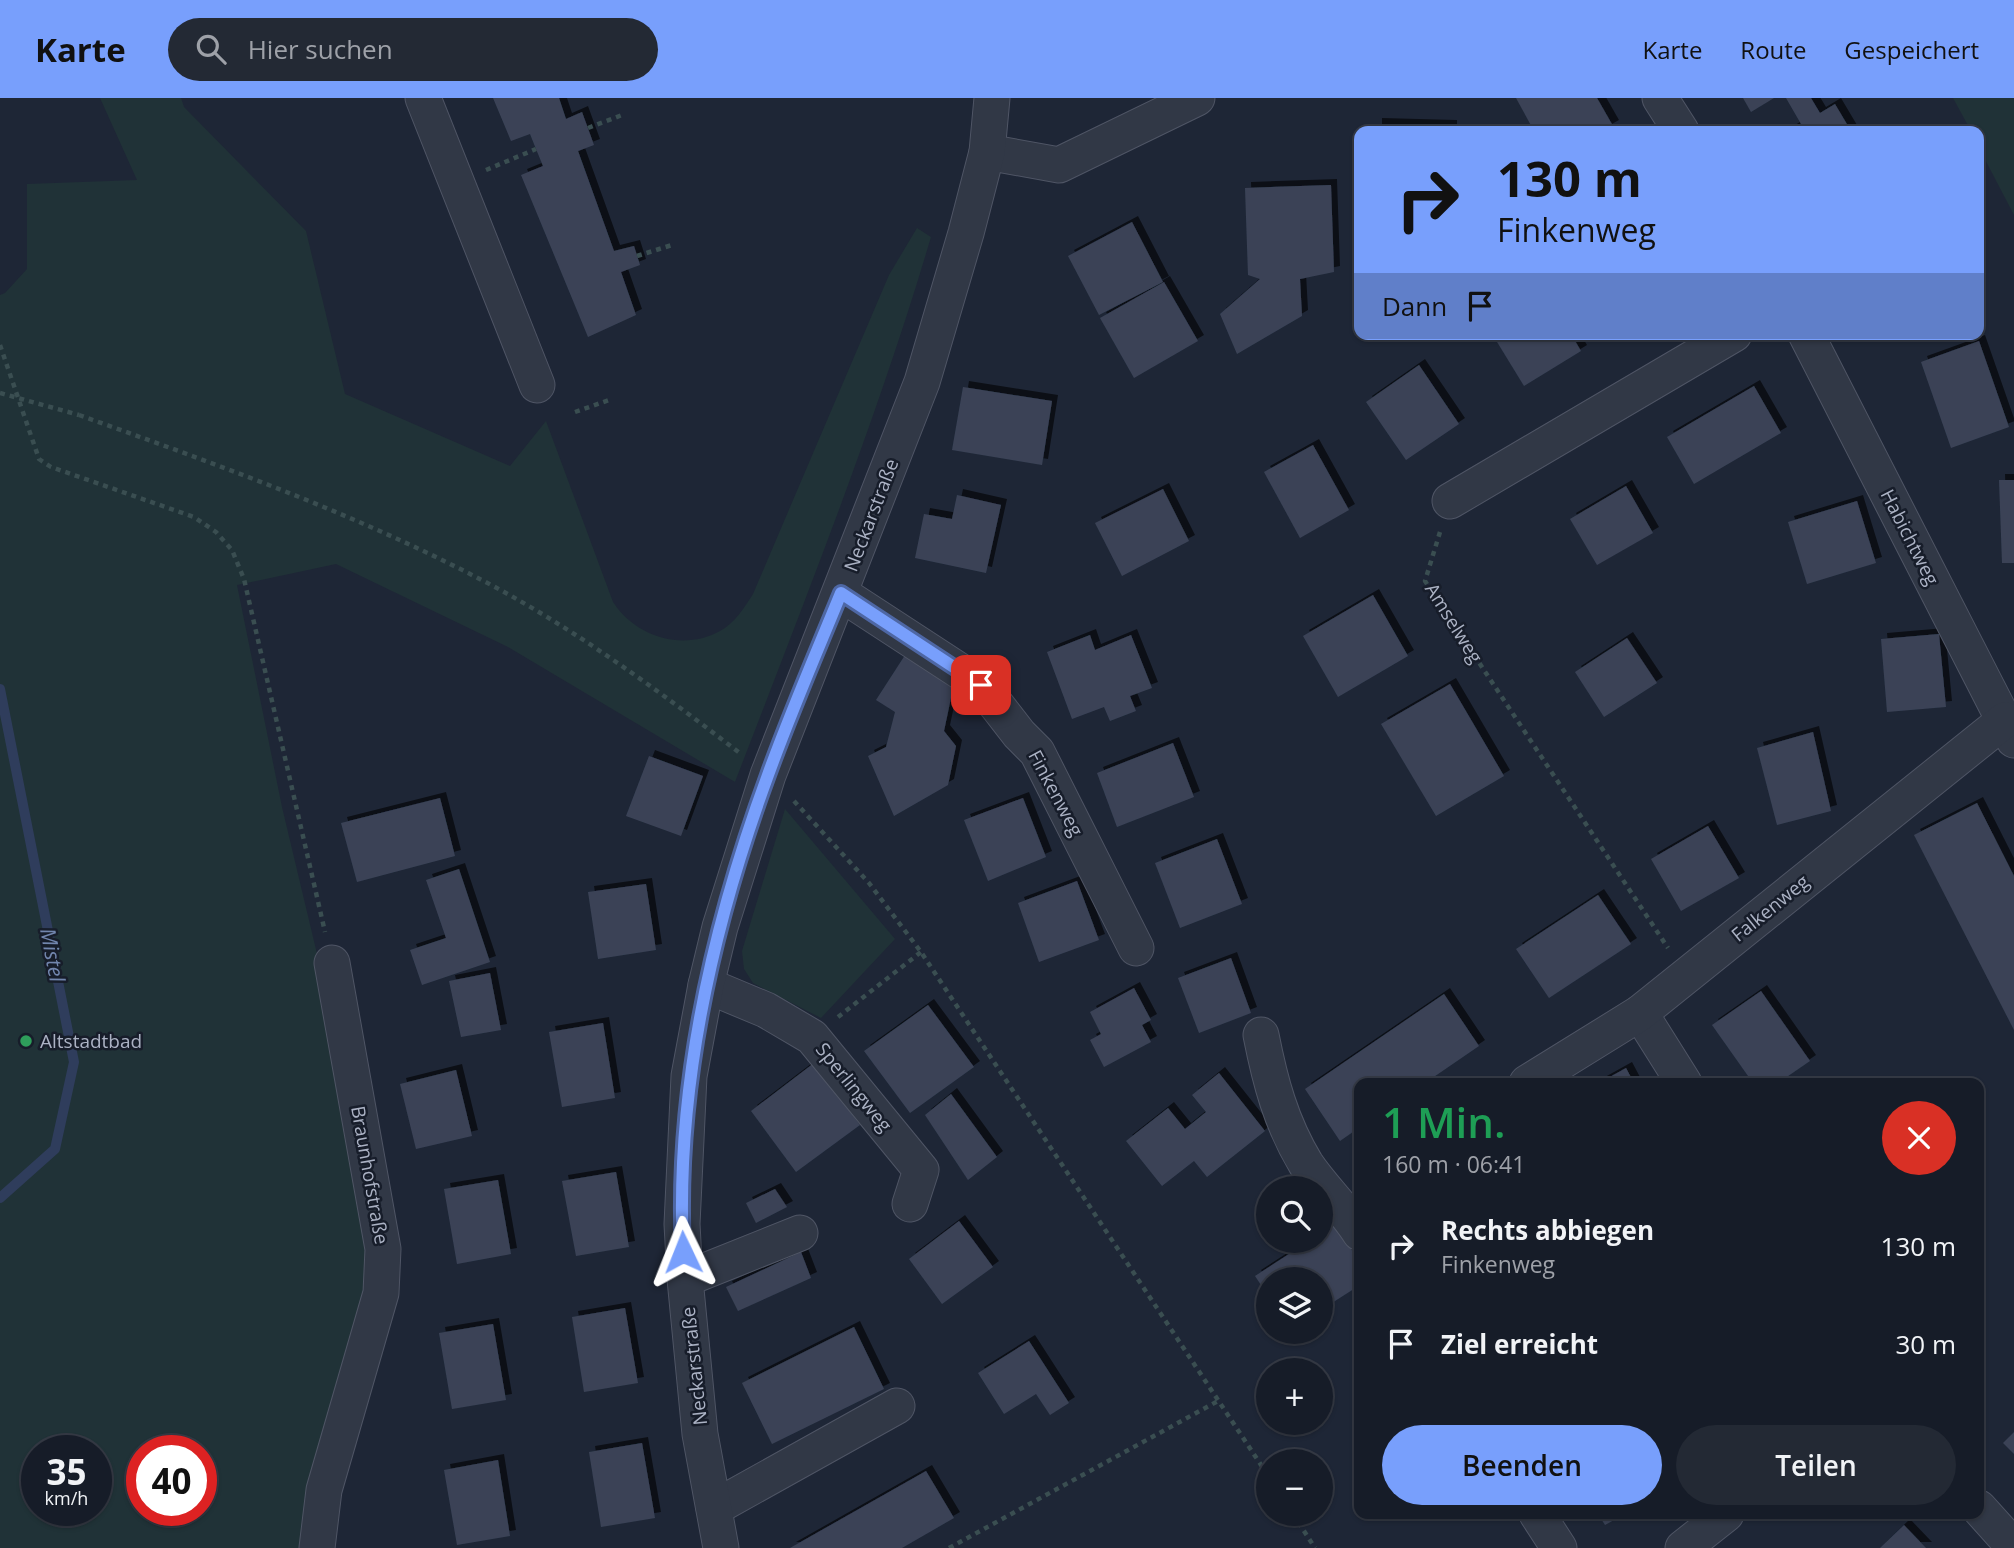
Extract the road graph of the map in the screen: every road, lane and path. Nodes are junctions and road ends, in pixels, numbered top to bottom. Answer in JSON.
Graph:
{"nodes":[{"id":1,"x":423,"y":98,"type":"edge"},
{"id":2,"x":992,"y":98,"type":"edge"},
{"id":3,"x":1197,"y":98,"type":"edge"},
{"id":4,"x":1660,"y":98,"type":"edge"},
{"id":5,"x":622,"y":115,"type":"dead end"},
{"id":6,"x":1678,"y":126,"type":"edge"},
{"id":7,"x":588,"y":128,"type":"dead end"},
{"id":8,"x":536,"y":149,"type":"dead end"},
{"id":9,"x":987,"y":152,"type":"junction"},
{"id":10,"x":457,"y":182,"type":"junction"},
{"id":11,"x":672,"y":245,"type":"dead end"},
{"id":12,"x":637,"y":256,"type":"dead end"},
{"id":13,"x":1724,"y":340,"type":"edge"},
{"id":14,"x":1809,"y":340,"type":"edge"},
{"id":15,"x":0,"y":345,"type":"edge"},
{"id":16,"x":537,"y":385,"type":"dead end"},
{"id":17,"x":0,"y":393,"type":"edge"},
{"id":18,"x":609,"y":400,"type":"dead end"},
{"id":19,"x":575,"y":412,"type":"dead end"},
{"id":20,"x":1450,"y":501,"type":"joint"},
{"id":21,"x":841,"y":593,"type":"junction"},
{"id":22,"x":2009,"y":730,"type":"edge"},
{"id":23,"x":768,"y":775,"type":"junction"},
{"id":24,"x":1136,"y":948,"type":"dead end"},
{"id":25,"x":921,"y":952,"type":"junction"},
{"id":26,"x":332,"y":963,"type":"joint"},
{"id":27,"x":1686,"y":975,"type":"junction"},
{"id":28,"x":706,"y":985,"type":"junction"},
{"id":29,"x":1640,"y":1013,"type":"junction"},
{"id":30,"x":1261,"y":1035,"type":"dead end"},
{"id":31,"x":812,"y":1037,"type":"junction"},
{"id":32,"x":1535,"y":1078,"type":"edge"},
{"id":33,"x":1681,"y":1078,"type":"edge"},
{"id":34,"x":910,"y":1204,"type":"dead end"},
{"id":35,"x":1354,"y":1211,"type":"edge"},
{"id":36,"x":800,"y":1233,"type":"dead end"},
{"id":37,"x":685,"y":1279,"type":"junction"},
{"id":38,"x":1218,"y":1401,"type":"junction"},
{"id":39,"x":897,"y":1406,"type":"dead end"},
{"id":40,"x":1256,"y":1458,"type":"edge"},
{"id":41,"x":714,"y":1508,"type":"junction"},
{"id":42,"x":1984,"y":1514,"type":"edge"},
{"id":43,"x":1540,"y":1519,"type":"edge"},
{"id":44,"x":1720,"y":1519,"type":"edge"},
{"id":45,"x":1301,"y":1526,"type":"edge"},
{"id":46,"x":2014,"y":1547,"type":"edge"},
{"id":47,"x":317,"y":1548,"type":"edge"},
{"id":48,"x":721,"y":1548,"type":"edge"},
{"id":49,"x":949,"y":1548,"type":"edge"},
{"id":50,"x":1315,"y":1548,"type":"edge"},
{"id":51,"x":1559,"y":1548,"type":"edge"},
{"id":52,"x":1683,"y":1548,"type":"edge"}],
"edges":[{"from":1,"to":10,"type":"street"},
{"from":2,"to":9,"type":"street","name":"Neckarstraße"},
{"from":3,"to":9,"type":"street"},
{"from":4,"to":6,"type":"street"},
{"from":5,"to":7,"type":"path"},
{"from":8,"to":10,"type":"path"},
{"from":9,"to":21,"type":"street","name":"Neckarstraße"},
{"from":10,"to":16,"type":"street"},
{"from":11,"to":12,"type":"path"},
{"from":13,"to":20,"type":"street"},
{"from":14,"to":22,"type":"street","name":"Habichtweg"},
{"from":15,"to":26,"type":"path"},
{"from":17,"to":23,"type":"path","bridge":true},
{"from":18,"to":19,"type":"path"},
{"from":20,"to":27,"type":"path","name":"Amselweg"},
{"from":21,"to":23,"type":"street","name":"Neckarstraße"},
{"from":21,"to":24,"type":"street","name":"Finkenweg"},
{"from":22,"to":27,"type":"street","name":"Falkenweg"},
{"from":23,"to":25,"type":"path"},
{"from":23,"to":28,"type":"street","name":"Neckarstraße"},
{"from":25,"to":31,"type":"path"},
{"from":25,"to":38,"type":"path"},
{"from":26,"to":47,"type":"street","name":"Braunhofstraße"},
{"from":27,"to":29,"type":"street","name":"Falkenweg"},
{"from":28,"to":31,"type":"street","name":"Sperlingweg"},
{"from":28,"to":37,"type":"street","name":"Neckarstraße"},
{"from":29,"to":32,"type":"street","name":"Falkenweg"},
{"from":29,"to":33,"type":"street"},
{"from":30,"to":35,"type":"street"},
{"from":31,"to":34,"type":"street","name":"Sperlingweg"},
{"from":36,"to":37,"type":"street"},
{"from":37,"to":41,"type":"street","name":"Neckarstraße"},
{"from":38,"to":40,"type":"path"},
{"from":38,"to":49,"type":"path"},
{"from":39,"to":41,"type":"street"},
{"from":41,"to":48,"type":"street","name":"Neckarstraße"},
{"from":42,"to":46,"type":"street"},
{"from":43,"to":51,"type":"street"},
{"from":44,"to":52,"type":"street"},
{"from":45,"to":50,"type":"path"}]}
